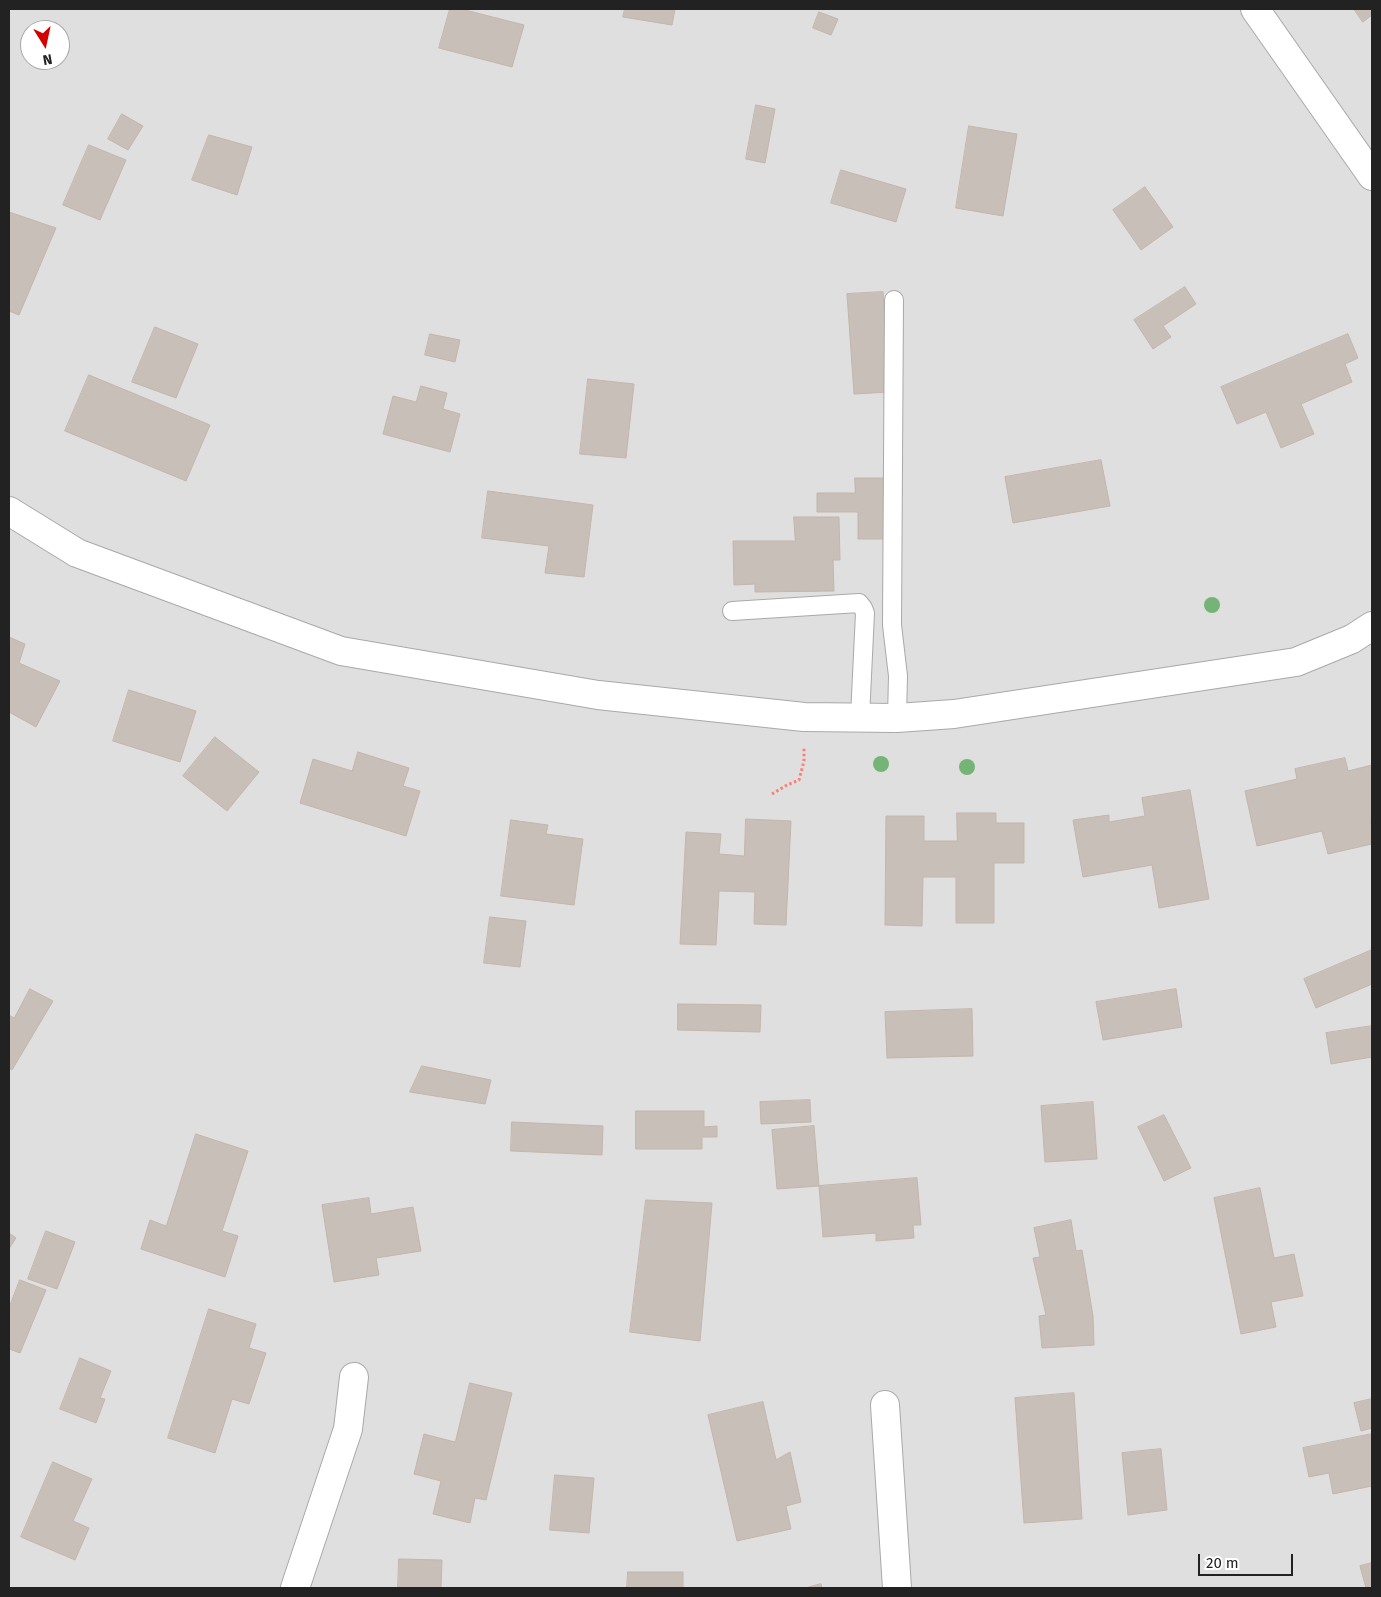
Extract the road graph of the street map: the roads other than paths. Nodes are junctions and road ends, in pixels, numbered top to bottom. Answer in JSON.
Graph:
{"nodes":[{"id":1,"x":1255,"y":9,"type":"edge"},
{"id":2,"x":1372,"y":176,"type":"edge"},
{"id":3,"x":894,"y":300,"type":"dead end"},
{"id":4,"x":9,"y":511,"type":"edge"},
{"id":5,"x":732,"y":611,"type":"dead end"},
{"id":6,"x":1372,"y":626,"type":"edge"},
{"id":7,"x":860,"y":718,"type":"junction"},
{"id":8,"x":897,"y":718,"type":"junction"},
{"id":9,"x":354,"y":1377,"type":"dead end"},
{"id":10,"x":885,"y":1405,"type":"dead end"},
{"id":11,"x":295,"y":1588,"type":"edge"},
{"id":12,"x":897,"y":1588,"type":"edge"}],
"edges":[{"from":1,"to":2,"type":"street"},
{"from":3,"to":8,"type":"lane"},
{"from":4,"to":7,"type":"street"},
{"from":5,"to":7,"type":"lane"},
{"from":6,"to":8,"type":"street"},
{"from":7,"to":8,"type":"street"},
{"from":9,"to":11,"type":"street"},
{"from":10,"to":12,"type":"street"}]}
